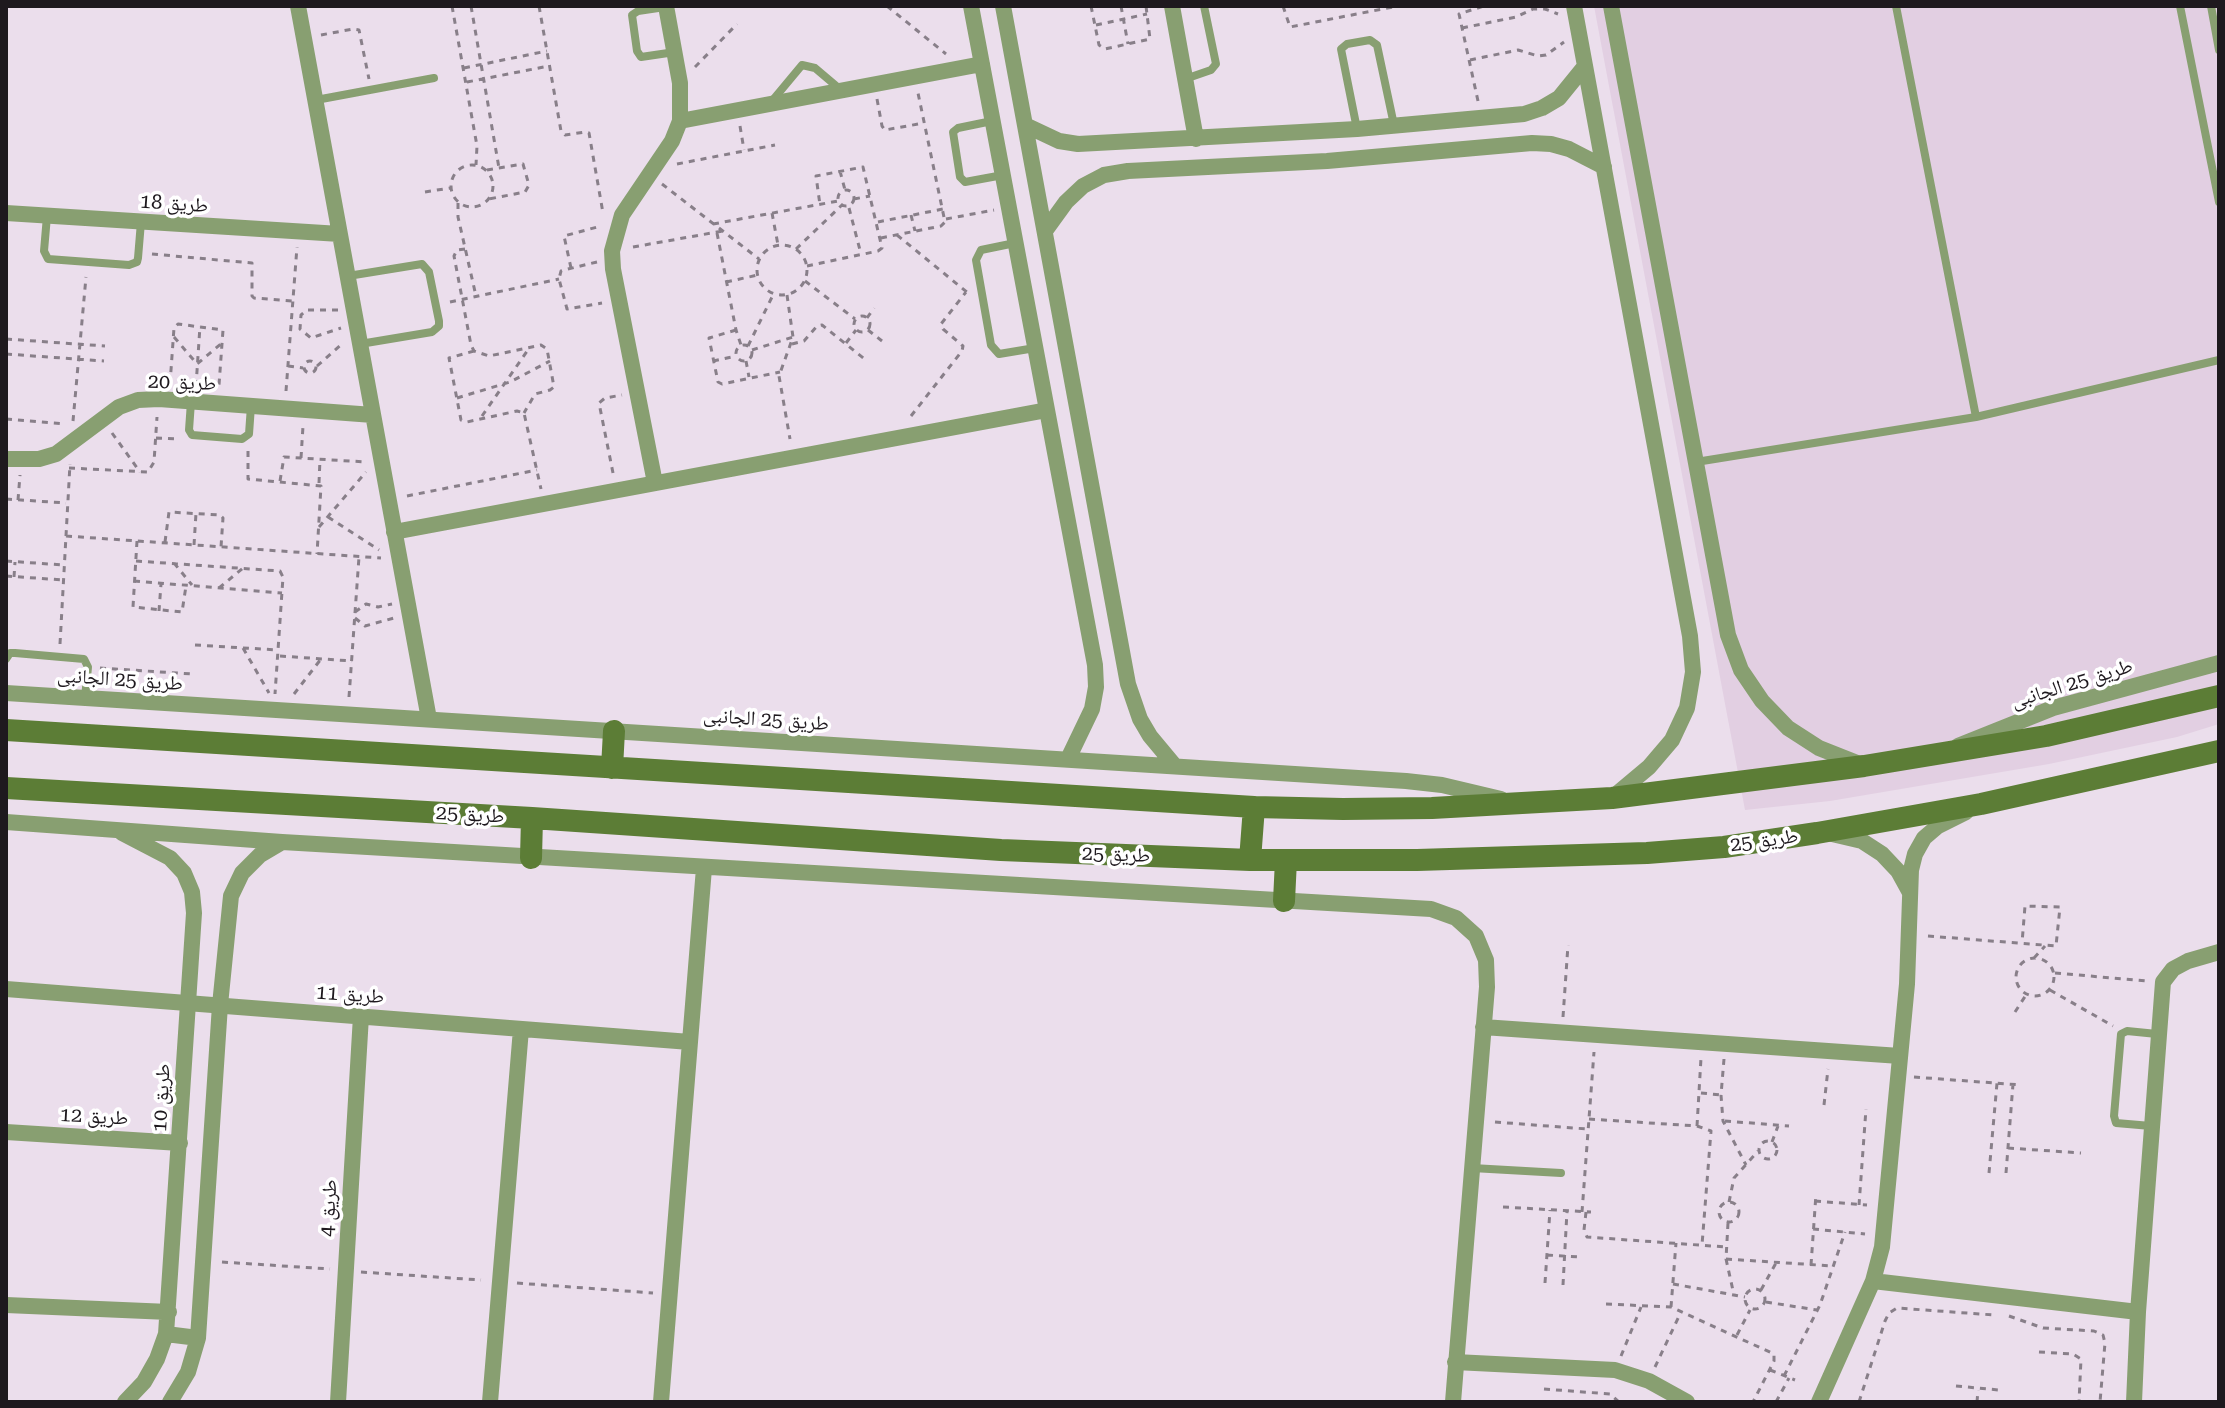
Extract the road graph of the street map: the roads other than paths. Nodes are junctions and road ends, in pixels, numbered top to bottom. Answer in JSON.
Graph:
{"nodes":[{"id":1,"x":298,"y":6,"type":"edge"},
{"id":2,"x":666,"y":6,"type":"edge"},
{"id":3,"x":971,"y":6,"type":"edge"},
{"id":4,"x":1003,"y":6,"type":"edge"},
{"id":5,"x":1172,"y":6,"type":"edge"},
{"id":6,"x":1204,"y":6,"type":"edge"},
{"id":7,"x":1611,"y":6,"type":"edge"},
{"id":8,"x":1896,"y":6,"type":"edge"},
{"id":9,"x":2180,"y":6,"type":"edge"},
{"id":10,"x":2211,"y":6,"type":"edge"},
{"id":11,"x":1576,"y":19,"type":"edge"},
{"id":12,"x":2219,"y":50,"type":"edge"},
{"id":13,"x":675,"y":52,"type":"junction"},
{"id":14,"x":982,"y":64,"type":"junction"},
{"id":15,"x":1585,"y":66,"type":"junction"},
{"id":16,"x":434,"y":78,"type":"dead end"},
{"id":17,"x":1185,"y":79,"type":"junction"},
{"id":18,"x":842,"y":90,"type":"junction"},
{"id":19,"x":315,"y":101,"type":"junction"},
{"id":20,"x":769,"y":104,"type":"junction"},
{"id":21,"x":680,"y":121,"type":"junction"},
{"id":22,"x":993,"y":121,"type":"junction"},
{"id":23,"x":1025,"y":125,"type":"junction"},
{"id":24,"x":1394,"y":125,"type":"junction"},
{"id":25,"x":1357,"y":129,"type":"junction"},
{"id":26,"x":1196,"y":139,"type":"junction"},
{"id":27,"x":1604,"y":167,"type":"junction"},
{"id":28,"x":1003,"y":175,"type":"junction"},
{"id":29,"x":2219,"y":202,"type":"edge"},
{"id":30,"x":6,"y":213,"type":"edge"},
{"id":31,"x":47,"y":216,"type":"junction"},
{"id":32,"x":141,"y":222,"type":"junction"},
{"id":33,"x":1045,"y":231,"type":"junction"},
{"id":34,"x":340,"y":234,"type":"junction"},
{"id":35,"x":1016,"y":243,"type":"junction"},
{"id":36,"x":347,"y":276,"type":"junction"},
{"id":37,"x":357,"y":328,"type":"junction"},
{"id":38,"x":1035,"y":348,"type":"junction"},
{"id":39,"x":2219,"y":360,"type":"edge"},
{"id":40,"x":193,"y":402,"type":"junction"},
{"id":41,"x":251,"y":406,"type":"junction"},
{"id":42,"x":1047,"y":410,"type":"junction"},
{"id":43,"x":373,"y":415,"type":"junction"},
{"id":44,"x":1976,"y":417,"type":"junction"},
{"id":45,"x":14,"y":459,"type":"edge"},
{"id":46,"x":1696,"y":462,"type":"junction"},
{"id":47,"x":655,"y":483,"type":"junction"},
{"id":48,"x":394,"y":532,"type":"junction"},
{"id":49,"x":6,"y":659,"type":"edge"},
{"id":50,"x":2219,"y":663,"type":"edge"},
{"id":51,"x":6,"y":693,"type":"edge"},
{"id":52,"x":2219,"y":696,"type":"edge"},
{"id":53,"x":85,"y":698,"type":"junction"},
{"id":54,"x":429,"y":719,"type":"junction"},
{"id":55,"x":6,"y":730,"type":"edge"},
{"id":56,"x":614,"y":731,"type":"junction"},
{"id":57,"x":2219,"y":751,"type":"edge"},
{"id":58,"x":1941,"y":754,"type":"junction"},
{"id":59,"x":1068,"y":759,"type":"junction"},
{"id":60,"x":1175,"y":766,"type":"junction"},
{"id":61,"x":1864,"y":766,"type":"junction"},
{"id":62,"x":612,"y":768,"type":"junction"},
{"id":63,"x":6,"y":788,"type":"edge"},
{"id":64,"x":1612,"y":798,"type":"junction"},
{"id":65,"x":1522,"y":804,"type":"junction"},
{"id":66,"x":1981,"y":804,"type":"junction"},
{"id":67,"x":1254,"y":807,"type":"junction"},
{"id":68,"x":532,"y":818,"type":"junction"},
{"id":69,"x":6,"y":822,"type":"edge"},
{"id":70,"x":109,"y":828,"type":"junction"},
{"id":71,"x":1817,"y":833,"type":"junction"},
{"id":72,"x":282,"y":842,"type":"junction"},
{"id":73,"x":531,"y":858,"type":"junction"},
{"id":74,"x":1250,"y":860,"type":"junction"},
{"id":75,"x":1286,"y":860,"type":"junction"},
{"id":76,"x":704,"y":868,"type":"junction"},
{"id":77,"x":1909,"y":893,"type":"junction"},
{"id":78,"x":1284,"y":901,"type":"junction"},
{"id":79,"x":2219,"y":952,"type":"edge"},
{"id":80,"x":6,"y":989,"type":"edge"},
{"id":81,"x":188,"y":1003,"type":"junction"},
{"id":82,"x":220,"y":1005,"type":"junction"},
{"id":83,"x":361,"y":1016,"type":"junction"},
{"id":84,"x":1483,"y":1027,"type":"junction"},
{"id":85,"x":521,"y":1029,"type":"junction"},
{"id":86,"x":2157,"y":1034,"type":"junction"},
{"id":87,"x":690,"y":1042,"type":"junction"},
{"id":88,"x":1900,"y":1056,"type":"junction"},
{"id":89,"x":2151,"y":1126,"type":"junction"},
{"id":90,"x":6,"y":1132,"type":"edge"},
{"id":91,"x":180,"y":1143,"type":"junction"},
{"id":92,"x":1471,"y":1168,"type":"junction"},
{"id":93,"x":1561,"y":1173,"type":"dead end"},
{"id":94,"x":1873,"y":1281,"type":"junction"},
{"id":95,"x":6,"y":1305,"type":"edge"},
{"id":96,"x":169,"y":1312,"type":"junction"},
{"id":97,"x":2138,"y":1312,"type":"junction"},
{"id":98,"x":166,"y":1334,"type":"junction"},
{"id":99,"x":198,"y":1338,"type":"junction"},
{"id":100,"x":1455,"y":1362,"type":"junction"},
{"id":101,"x":125,"y":1402,"type":"edge"},
{"id":102,"x":170,"y":1402,"type":"edge"},
{"id":103,"x":338,"y":1402,"type":"edge"},
{"id":104,"x":490,"y":1402,"type":"edge"},
{"id":105,"x":661,"y":1402,"type":"edge"},
{"id":106,"x":1453,"y":1402,"type":"edge"},
{"id":107,"x":1687,"y":1402,"type":"edge"},
{"id":108,"x":1819,"y":1402,"type":"edge"},
{"id":109,"x":2134,"y":1402,"type":"edge"}],
"edges":[{"from":1,"to":19,"type":"street"},
{"from":2,"to":13,"type":"street"},
{"from":2,"to":13,"type":"lane"},
{"from":3,"to":14,"type":"street"},
{"from":4,"to":23,"type":"street"},
{"from":5,"to":17,"type":"street"},
{"from":6,"to":17,"type":"lane"},
{"from":7,"to":46,"type":"street"},
{"from":8,"to":44,"type":"lane"},
{"from":9,"to":29,"type":"lane"},
{"from":10,"to":12,"type":"lane"},
{"from":11,"to":15,"type":"street"},
{"from":13,"to":21,"type":"street"},
{"from":14,"to":18,"type":"street"},
{"from":14,"to":22,"type":"street"},
{"from":15,"to":24,"type":"street"},
{"from":15,"to":27,"type":"street"},
{"from":16,"to":19,"type":"lane"},
{"from":17,"to":26,"type":"street"},
{"from":18,"to":20,"type":"street"},
{"from":18,"to":20,"type":"lane"},
{"from":19,"to":34,"type":"street"},
{"from":20,"to":21,"type":"street"},
{"from":21,"to":47,"type":"street"},
{"from":22,"to":28,"type":"street"},
{"from":22,"to":28,"type":"lane"},
{"from":23,"to":26,"type":"street"},
{"from":23,"to":33,"type":"street"},
{"from":24,"to":25,"type":"street"},
{"from":24,"to":25,"type":"lane"},
{"from":25,"to":26,"type":"street"},
{"from":27,"to":33,"type":"street"},
{"from":27,"to":64,"type":"street"},
{"from":28,"to":35,"type":"street"},
{"from":30,"to":31,"type":"street","name":"طريق 18"},
{"from":31,"to":32,"type":"street","name":"طريق 18"},
{"from":31,"to":32,"type":"lane"},
{"from":32,"to":34,"type":"street","name":"طريق 18"},
{"from":33,"to":60,"type":"street"},
{"from":34,"to":36,"type":"street"},
{"from":35,"to":38,"type":"street"},
{"from":35,"to":38,"type":"lane"},
{"from":36,"to":37,"type":"street"},
{"from":36,"to":37,"type":"lane"},
{"from":37,"to":43,"type":"street"},
{"from":38,"to":42,"type":"street"},
{"from":39,"to":44,"type":"lane"},
{"from":40,"to":41,"type":"street","name":"طريق 20"},
{"from":40,"to":41,"type":"lane"},
{"from":40,"to":45,"type":"street","name":"طريق 20"},
{"from":41,"to":43,"type":"street","name":"طريق 20"},
{"from":42,"to":47,"type":"street"},
{"from":42,"to":59,"type":"street"},
{"from":43,"to":48,"type":"street"},
{"from":44,"to":46,"type":"lane"},
{"from":46,"to":61,"type":"street"},
{"from":47,"to":48,"type":"street"},
{"from":48,"to":54,"type":"street"},
{"from":49,"to":53,"type":"lane"},
{"from":50,"to":58,"type":"street","name":"طريق 25 الجانبى"},
{"from":51,"to":53,"type":"street","name":"طريق 25 الجانبى"},
{"from":52,"to":58,"type":"street"},
{"from":53,"to":54,"type":"street","name":"طريق 25 الجانبى"},
{"from":54,"to":56,"type":"street","name":"طريق 25 الجانبى"},
{"from":55,"to":62,"type":"street"},
{"from":56,"to":59,"type":"street","name":"طريق 25 الجانبى"},
{"from":56,"to":62,"type":"street"},
{"from":57,"to":66,"type":"street","name":"طريق 25"},
{"from":58,"to":61,"type":"street"},
{"from":59,"to":60,"type":"street","name":"طريق 25 الجانبى"},
{"from":60,"to":65,"type":"street","name":"طريق 25 الجانبى"},
{"from":61,"to":64,"type":"street"},
{"from":62,"to":67,"type":"street"},
{"from":63,"to":68,"type":"street","name":"طريق 25"},
{"from":64,"to":65,"type":"street"},
{"from":65,"to":67,"type":"street"},
{"from":66,"to":71,"type":"street","name":"طريق 25"},
{"from":66,"to":77,"type":"street"},
{"from":67,"to":74,"type":"street"},
{"from":68,"to":73,"type":"street"},
{"from":68,"to":74,"type":"street","name":"طريق 25"},
{"from":69,"to":70,"type":"street"},
{"from":70,"to":72,"type":"street"},
{"from":70,"to":81,"type":"street","name":"طريق 10"},
{"from":71,"to":75,"type":"street","name":"طريق 25"},
{"from":71,"to":77,"type":"street"},
{"from":72,"to":73,"type":"street"},
{"from":72,"to":82,"type":"street"},
{"from":73,"to":76,"type":"street"},
{"from":74,"to":75,"type":"street","name":"طريق 25"},
{"from":75,"to":78,"type":"street"},
{"from":76,"to":78,"type":"street"},
{"from":76,"to":87,"type":"street"},
{"from":77,"to":88,"type":"street"},
{"from":78,"to":84,"type":"street"},
{"from":79,"to":86,"type":"street"},
{"from":80,"to":81,"type":"street","name":"طريق 11"},
{"from":81,"to":82,"type":"street","name":"طريق 11"},
{"from":81,"to":91,"type":"street","name":"طريق 10"},
{"from":82,"to":83,"type":"street","name":"طريق 11"},
{"from":82,"to":99,"type":"street"},
{"from":83,"to":85,"type":"street","name":"طريق 11"},
{"from":83,"to":103,"type":"street","name":"طريق 4"},
{"from":84,"to":88,"type":"street"},
{"from":84,"to":92,"type":"street"},
{"from":85,"to":87,"type":"street","name":"طريق 11"},
{"from":85,"to":104,"type":"street"},
{"from":86,"to":89,"type":"street"},
{"from":86,"to":89,"type":"lane"},
{"from":87,"to":105,"type":"street"},
{"from":88,"to":94,"type":"street"},
{"from":89,"to":97,"type":"street"},
{"from":90,"to":91,"type":"street","name":"طريق 12"},
{"from":91,"to":96,"type":"street","name":"طريق 10"},
{"from":92,"to":93,"type":"lane"},
{"from":92,"to":100,"type":"street"},
{"from":94,"to":97,"type":"street"},
{"from":94,"to":108,"type":"street"},
{"from":95,"to":96,"type":"street"},
{"from":96,"to":98,"type":"street","name":"طريق 10"},
{"from":97,"to":109,"type":"street"},
{"from":98,"to":99,"type":"street"},
{"from":98,"to":101,"type":"street","name":"طريق 10"},
{"from":99,"to":102,"type":"street"},
{"from":100,"to":106,"type":"street"},
{"from":100,"to":107,"type":"street"}]}
